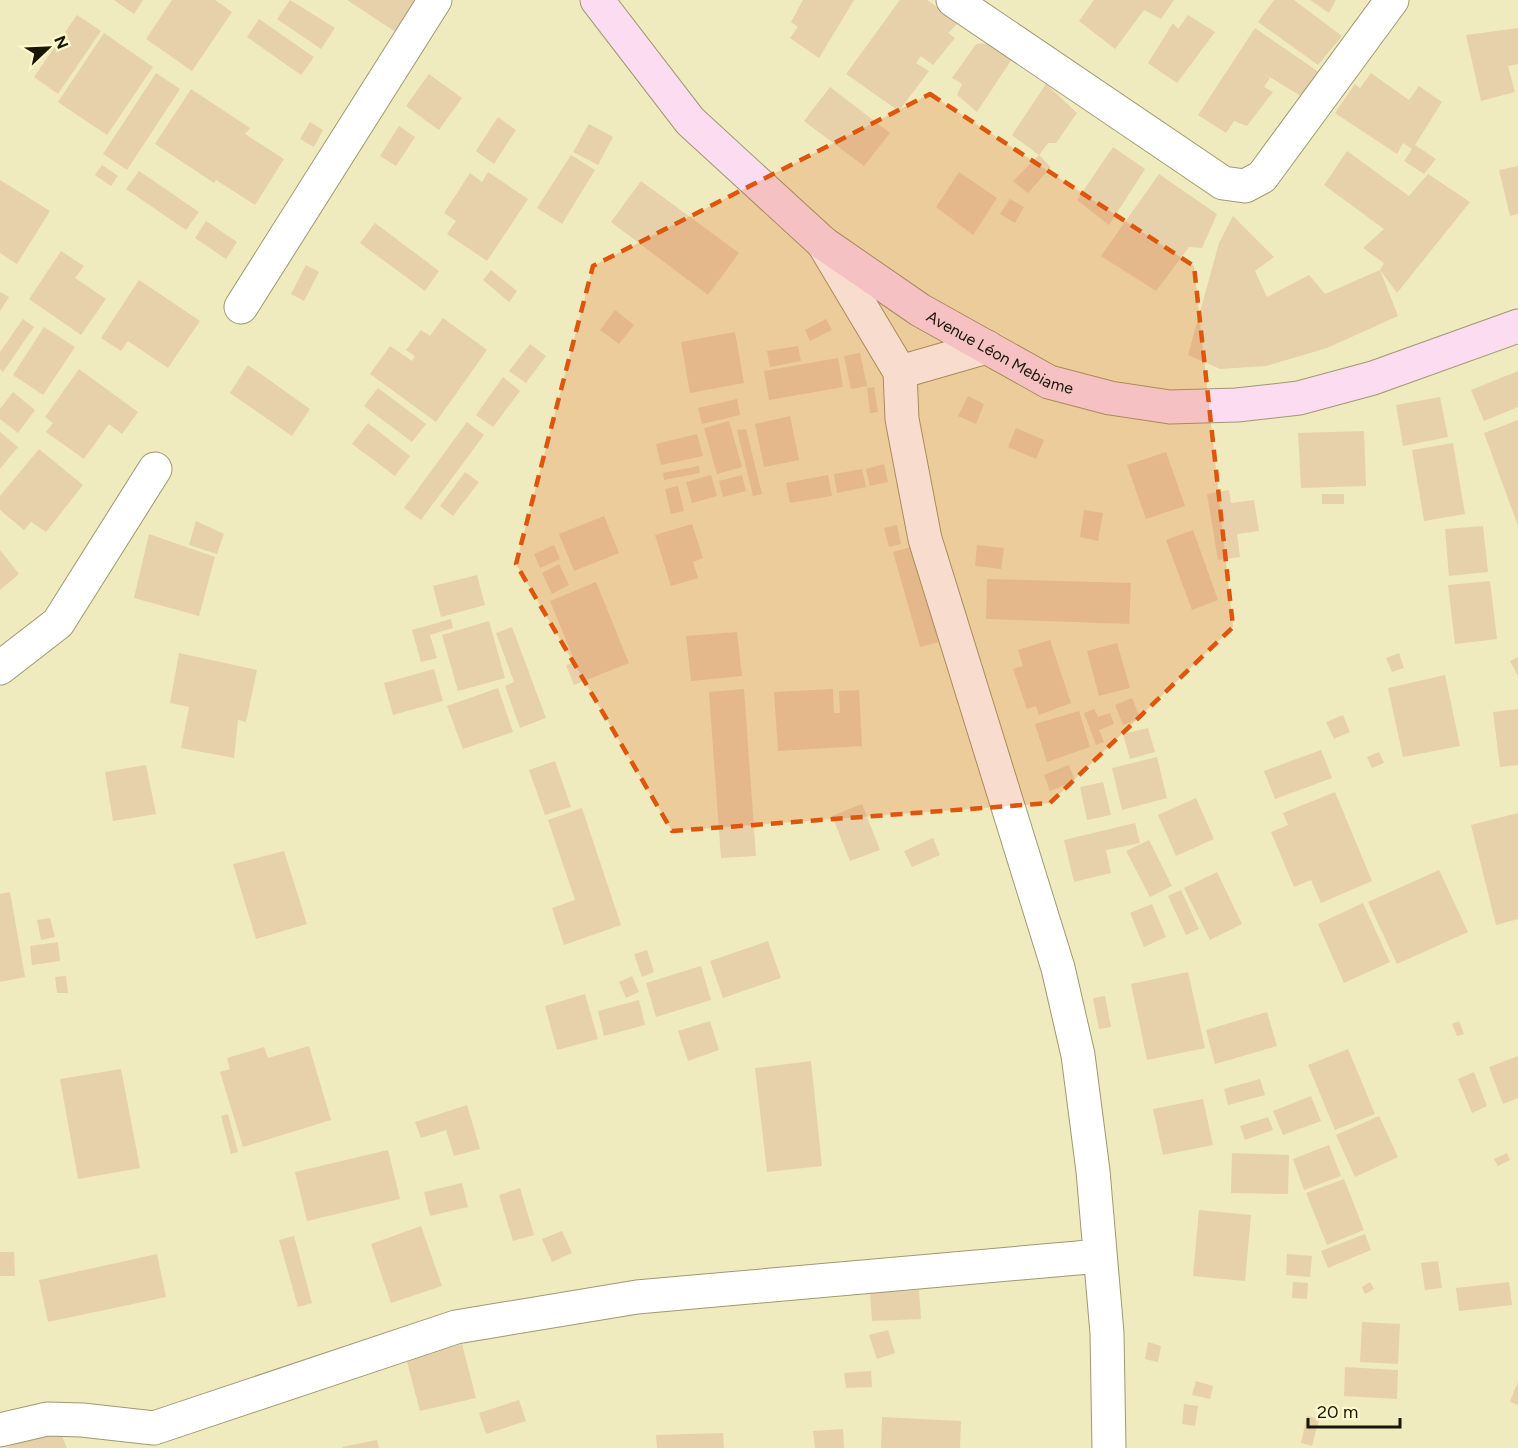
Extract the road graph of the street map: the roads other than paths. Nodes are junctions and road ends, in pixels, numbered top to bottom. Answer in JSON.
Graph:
{"nodes":[{"id":1,"x":435,"y":0,"type":"edge"},
{"id":2,"x":597,"y":0,"type":"edge"},
{"id":3,"x":953,"y":0,"type":"edge"},
{"id":4,"x":1392,"y":0,"type":"edge"},
{"id":5,"x":823,"y":243,"type":"junction"},
{"id":6,"x":241,"y":307,"type":"dead end"},
{"id":7,"x":1518,"y":326,"type":"edge"},
{"id":8,"x":987,"y":346,"type":"junction"},
{"id":9,"x":900,"y":372,"type":"junction"},
{"id":10,"x":155,"y":469,"type":"dead end"},
{"id":11,"x":0,"y":668,"type":"edge"},
{"id":12,"x":1100,"y":1256,"type":"junction"},
{"id":13,"x":0,"y":1430,"type":"edge"},
{"id":14,"x":1109,"y":1448,"type":"edge"}],
"edges":[{"from":1,"to":6,"type":"street"},
{"from":2,"to":5,"type":"street","name":"Avenue Léon Mebiame"},
{"from":3,"to":4,"type":"street"},
{"from":5,"to":8,"type":"street","name":"Avenue Léon Mebiame"},
{"from":5,"to":9,"type":"street"},
{"from":7,"to":8,"type":"street","name":"Avenue Léon Mebiame"},
{"from":8,"to":9,"type":"street"},
{"from":9,"to":12,"type":"street"},
{"from":10,"to":11,"type":"street"},
{"from":12,"to":13,"type":"street"},
{"from":12,"to":14,"type":"street"}]}
